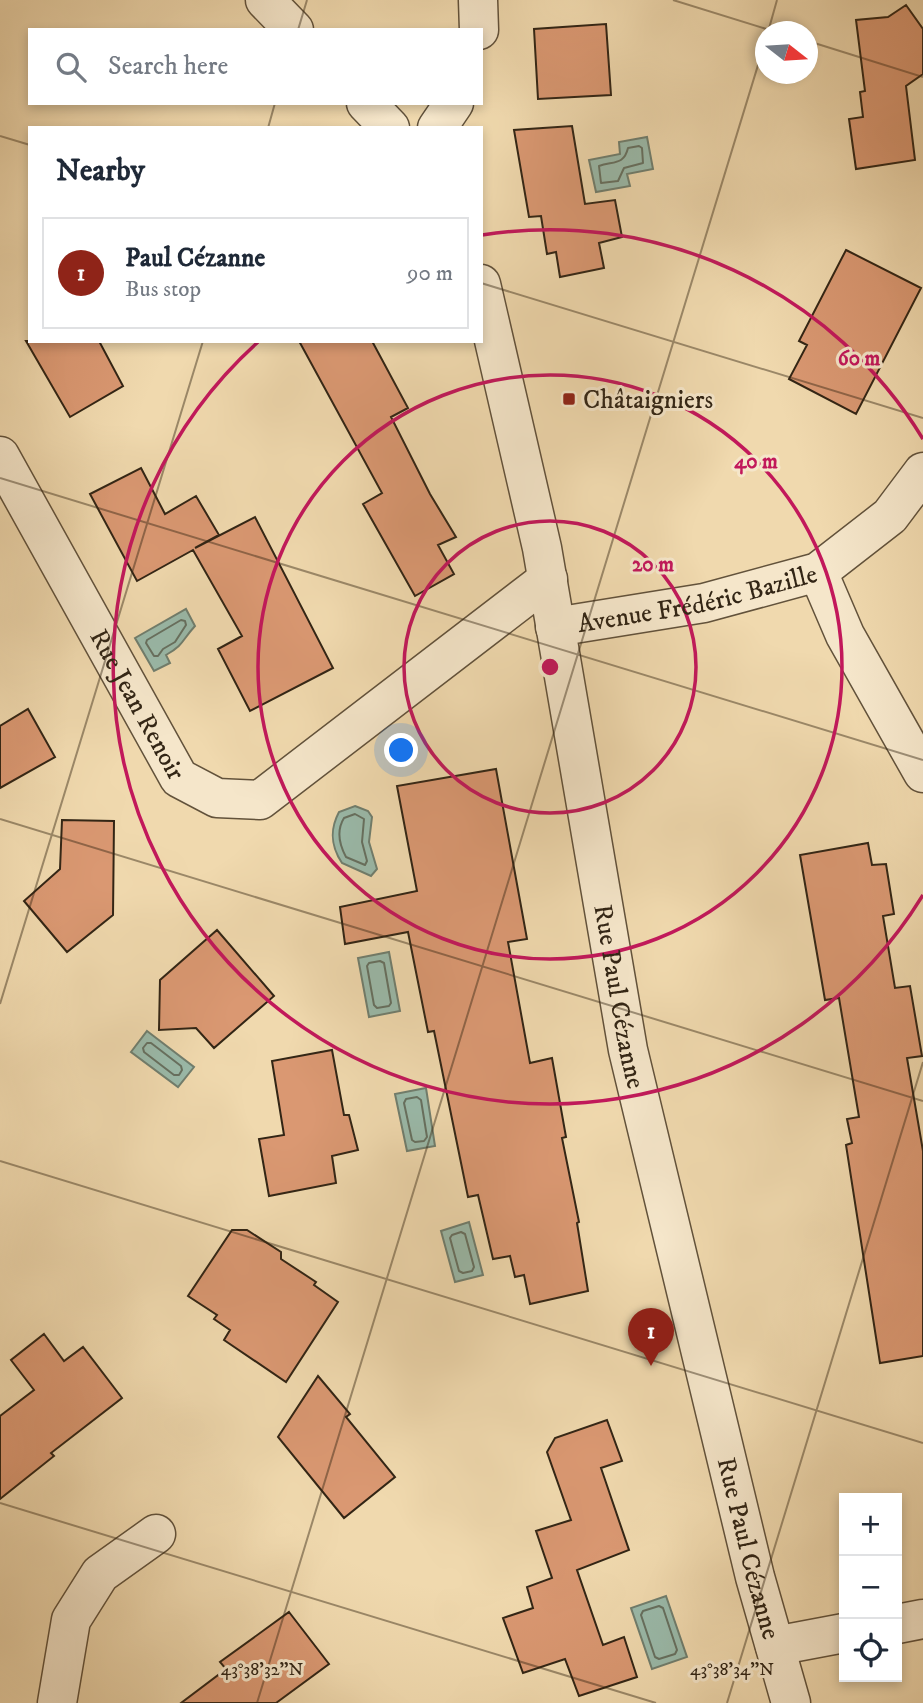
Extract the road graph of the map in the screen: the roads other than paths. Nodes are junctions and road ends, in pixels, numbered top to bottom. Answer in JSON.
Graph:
{"nodes":[{"id":1,"x":265,"y":0,"type":"edge"},
{"id":2,"x":478,"y":0,"type":"edge"},
{"id":3,"x":292,"y":28,"type":"edge"},
{"id":4,"x":479,"y":28,"type":"edge"},
{"id":5,"x":368,"y":105,"type":"edge"},
{"id":6,"x":453,"y":105,"type":"edge"},
{"id":7,"x":388,"y":126,"type":"edge"},
{"id":8,"x":438,"y":126,"type":"edge"},
{"id":9,"x":483,"y":293,"type":"edge"},
{"id":10,"x":0,"y":456,"type":"edge"},
{"id":11,"x":923,"y":472,"type":"edge"},
{"id":12,"x":818,"y":572,"type":"junction"},
{"id":13,"x":548,"y":579,"type":"junction"},
{"id":14,"x":555,"y":626,"type":"junction"},
{"id":15,"x":923,"y":773,"type":"edge"},
{"id":16,"x":156,"y":1534,"type":"dead end"},
{"id":17,"x":923,"y":1619,"type":"edge"},
{"id":18,"x":902,"y":1623,"type":"edge"},
{"id":19,"x":839,"y":1634,"type":"edge"},
{"id":20,"x":775,"y":1646,"type":"junction"},
{"id":21,"x":57,"y":1703,"type":"edge"},
{"id":22,"x":792,"y":1703,"type":"edge"}],
"edges":[{"from":1,"to":3,"type":"street"},
{"from":2,"to":4,"type":"street"},
{"from":5,"to":7,"type":"street"},
{"from":6,"to":8,"type":"street"},
{"from":9,"to":13,"type":"street","name":"Rue Paul Cézanne"},
{"from":10,"to":13,"type":"street","name":"Rue Jean Renoir"},
{"from":11,"to":12,"type":"street","name":"Avenue Frédéric Bazille"},
{"from":12,"to":14,"type":"street","name":"Avenue Frédéric Bazille"},
{"from":12,"to":15,"type":"street"},
{"from":13,"to":14,"type":"street","name":"Rue Paul Cézanne"},
{"from":14,"to":20,"type":"street","name":"Rue Paul Cézanne"},
{"from":16,"to":21,"type":"street"},
{"from":17,"to":18,"type":"street"},
{"from":19,"to":20,"type":"street"},
{"from":20,"to":22,"type":"street","name":"Rue Paul Cézanne"}]}
